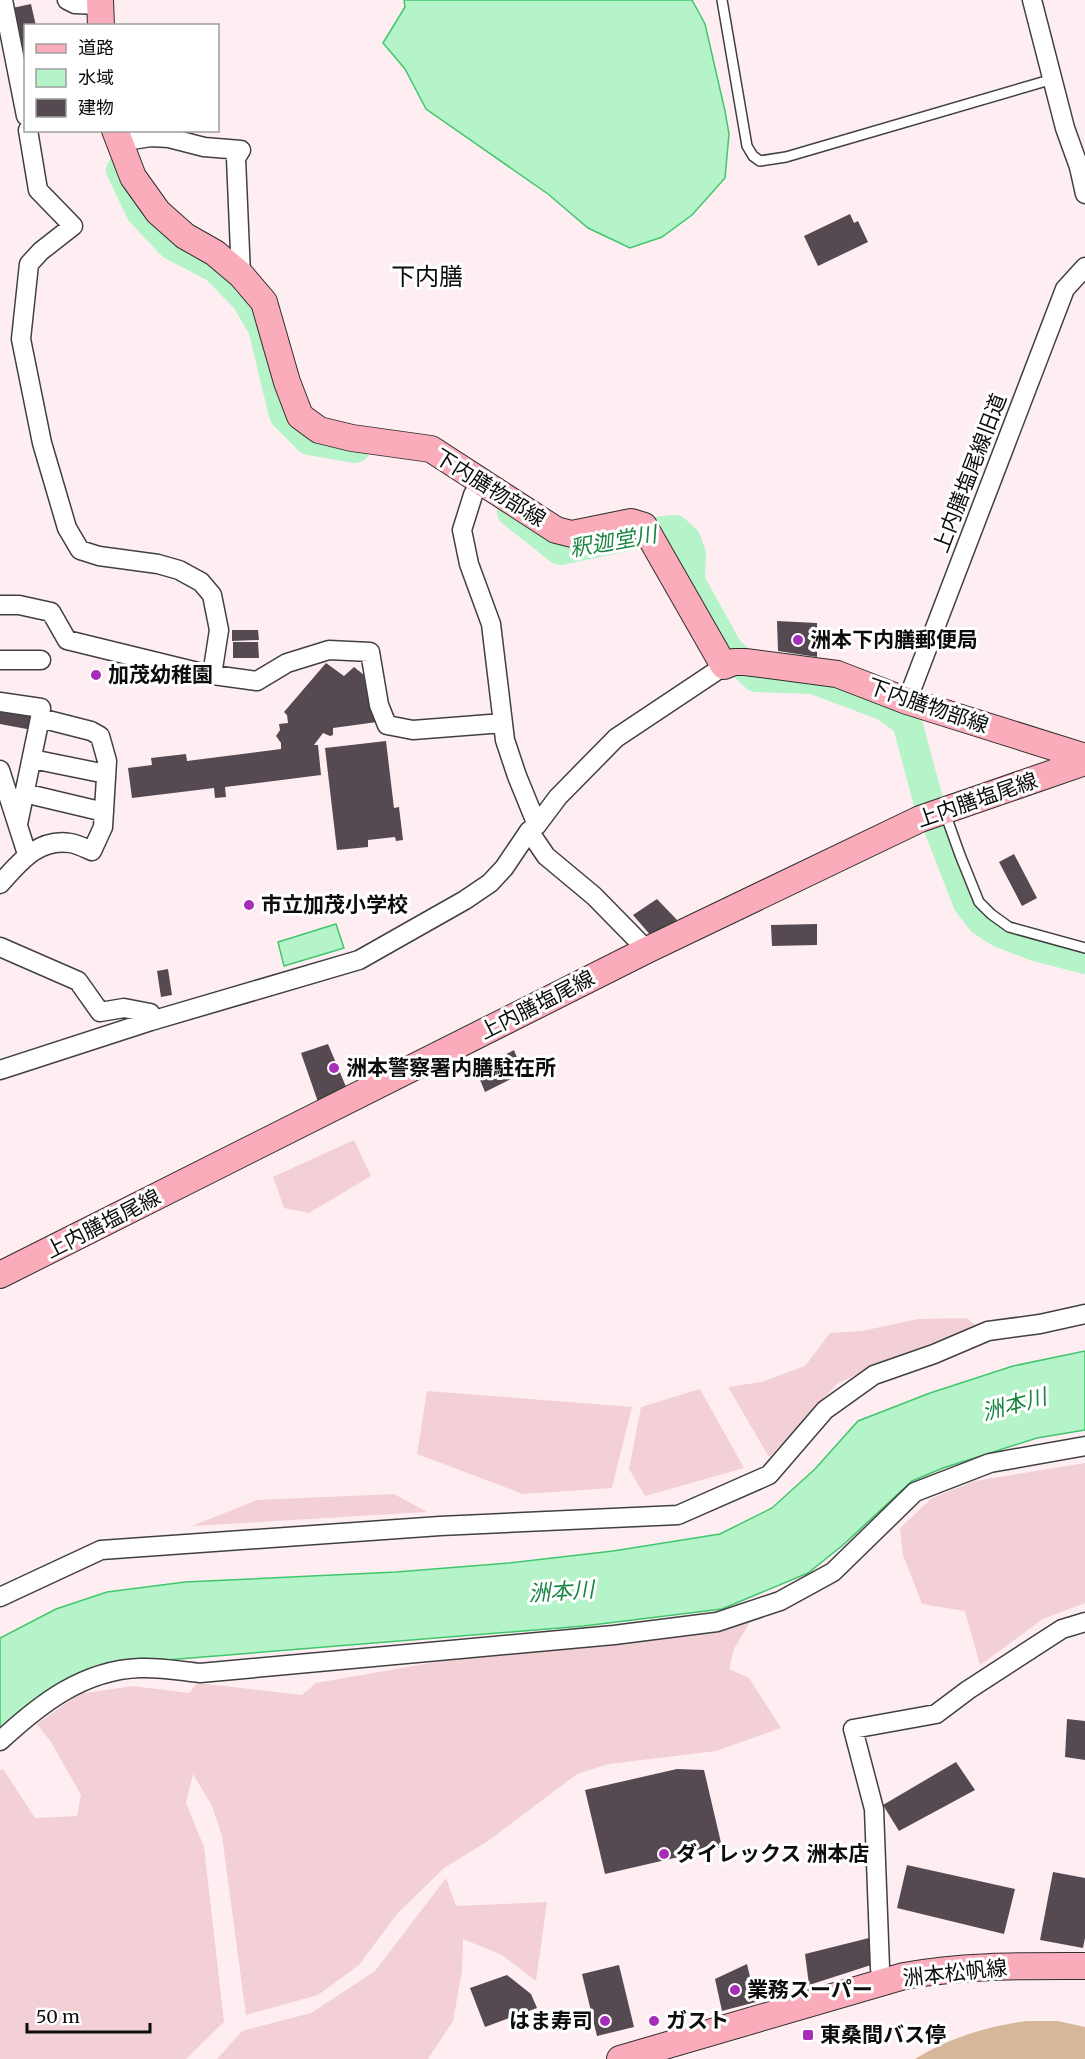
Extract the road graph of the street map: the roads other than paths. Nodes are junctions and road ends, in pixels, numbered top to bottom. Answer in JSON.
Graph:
{"nodes":[{"id":1,"x":3,"y":0,"type":"edge"},
{"id":2,"x":722,"y":0,"type":"edge"},
{"id":3,"x":1032,"y":0,"type":"edge"},
{"id":4,"x":1053,"y":79,"type":"junction"},
{"id":5,"x":24,"y":106,"type":"edge"},
{"id":6,"x":28,"y":132,"type":"edge"},
{"id":7,"x":117,"y":136,"type":"edge"},
{"id":8,"x":1085,"y":194,"type":"edge"},
{"id":9,"x":1085,"y":267,"type":"edge"},
{"id":10,"x":241,"y":275,"type":"junction"},
{"id":11,"x":478,"y":486,"type":"junction"},
{"id":12,"x":0,"y":605,"type":"edge"},
{"id":13,"x":0,"y":660,"type":"edge"},
{"id":14,"x":41,"y":660,"type":"dead end"},
{"id":15,"x":734,"y":663,"type":"junction"},
{"id":16,"x":212,"y":675,"type":"junction"},
{"id":17,"x":907,"y":701,"type":"junction"},
{"id":18,"x":0,"y":702,"type":"edge"},
{"id":19,"x":40,"y":718,"type":"junction"},
{"id":20,"x":503,"y":723,"type":"junction"},
{"id":21,"x":1085,"y":757,"type":"edge"},
{"id":22,"x":32,"y":759,"type":"junction"},
{"id":23,"x":1085,"y":762,"type":"edge"},
{"id":24,"x":0,"y":770,"type":"edge"},
{"id":25,"x":106,"y":774,"type":"junction"},
{"id":26,"x":24,"y":794,"type":"junction"},
{"id":27,"x":104,"y":812,"type":"junction"},
{"id":28,"x":935,"y":814,"type":"junction"},
{"id":29,"x":18,"y":824,"type":"junction"},
{"id":30,"x":533,"y":828,"type":"junction"},
{"id":31,"x":27,"y":854,"type":"junction"},
{"id":32,"x":0,"y":884,"type":"edge"},
{"id":33,"x":0,"y":947,"type":"edge"},
{"id":34,"x":1085,"y":948,"type":"edge"},
{"id":35,"x":647,"y":950,"type":"junction"},
{"id":36,"x":151,"y":1021,"type":"junction"},
{"id":37,"x":0,"y":1070,"type":"edge"},
{"id":38,"x":0,"y":1275,"type":"edge"},
{"id":39,"x":1085,"y":1314,"type":"edge"},
{"id":40,"x":1085,"y":1446,"type":"edge"},
{"id":41,"x":0,"y":1597,"type":"edge"},
{"id":42,"x":1085,"y":1622,"type":"edge"},
{"id":43,"x":0,"y":1741,"type":"edge"},
{"id":44,"x":1085,"y":1966,"type":"edge"},
{"id":45,"x":882,"y":1982,"type":"junction"},
{"id":46,"x":620,"y":2059,"type":"edge"}],
"edges":[{"from":1,"to":5,"type":"street"},
{"from":2,"to":4,"type":"lane"},
{"from":3,"to":4,"type":"street"},
{"from":4,"to":8,"type":"street"},
{"from":6,"to":16,"type":"street"},
{"from":7,"to":10,"type":"main road","name":"下内膳物部線"},
{"from":7,"to":10,"type":"street"},
{"from":9,"to":17,"type":"street","name":"上内膳塩尾線旧道"},
{"from":10,"to":11,"type":"main road","name":"下内膳物部線"},
{"from":11,"to":15,"type":"main road","name":"下内膳物部線"},
{"from":11,"to":20,"type":"street"},
{"from":12,"to":16,"type":"street"},
{"from":13,"to":14,"type":"street"},
{"from":15,"to":17,"type":"main road","name":"下内膳物部線"},
{"from":15,"to":30,"type":"street"},
{"from":16,"to":20,"type":"street"},
{"from":17,"to":21,"type":"main road","name":"下内膳物部線"},
{"from":18,"to":19,"type":"street"},
{"from":19,"to":22,"type":"street"},
{"from":19,"to":25,"type":"street"},
{"from":20,"to":30,"type":"street"},
{"from":22,"to":25,"type":"street"},
{"from":22,"to":26,"type":"street"},
{"from":23,"to":28,"type":"main road","name":"上内膳塩尾線"},
{"from":24,"to":29,"type":"street"},
{"from":25,"to":27,"type":"street"},
{"from":26,"to":27,"type":"street"},
{"from":26,"to":29,"type":"street"},
{"from":27,"to":31,"type":"street"},
{"from":28,"to":34,"type":"lane"},
{"from":28,"to":35,"type":"main road","name":"上内膳塩尾線"},
{"from":29,"to":31,"type":"street"},
{"from":30,"to":35,"type":"street"},
{"from":30,"to":36,"type":"street"},
{"from":31,"to":32,"type":"street"},
{"from":33,"to":36,"type":"street"},
{"from":35,"to":38,"type":"main road","name":"上内膳塩尾線"},
{"from":36,"to":37,"type":"street"},
{"from":39,"to":41,"type":"street"},
{"from":40,"to":43,"type":"street"},
{"from":42,"to":45,"type":"street"},
{"from":44,"to":45,"type":"main road","name":"洲本松帆線"},
{"from":45,"to":46,"type":"main road","name":"洲本松帆線"}]}
